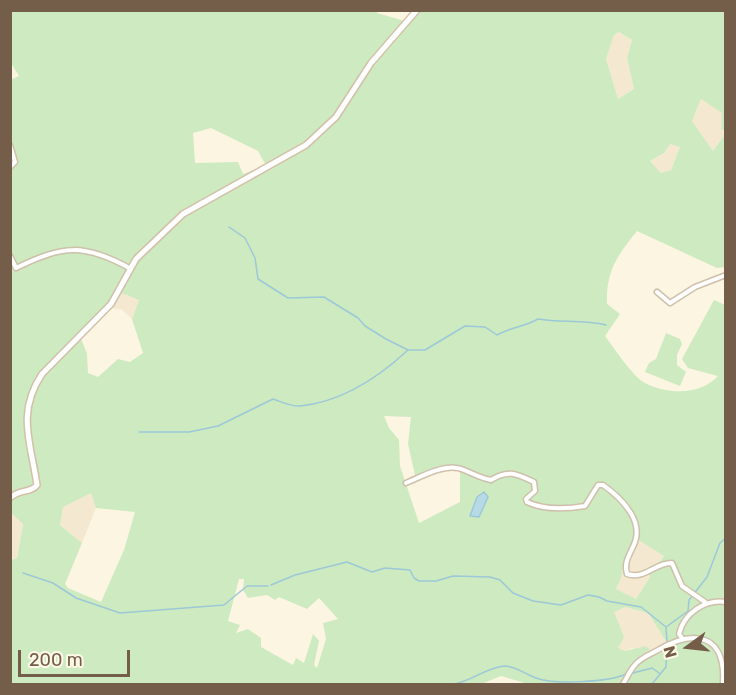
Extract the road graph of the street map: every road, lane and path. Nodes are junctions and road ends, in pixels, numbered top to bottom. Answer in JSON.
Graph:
{"nodes":[{"id":1,"x":417,"y":10,"type":"edge"},
{"id":2,"x":10,"y":145,"type":"edge"},
{"id":3,"x":10,"y":167,"type":"edge"},
{"id":4,"x":10,"y":256,"type":"edge"},
{"id":5,"x":130,"y":268,"type":"junction"},
{"id":6,"x":726,"y":275,"type":"edge"},
{"id":7,"x":657,"y":292,"type":"dead end"},
{"id":8,"x":406,"y":483,"type":"dead end"},
{"id":9,"x":10,"y":498,"type":"edge"},
{"id":10,"x":705,"y":602,"type":"junction"},
{"id":11,"x":726,"y":602,"type":"edge"},
{"id":12,"x":682,"y":638,"type":"junction"},
{"id":13,"x":623,"y":684,"type":"edge"},
{"id":14,"x":723,"y":684,"type":"edge"}],
"edges":[{"from":1,"to":5,"type":"street"},
{"from":2,"to":3,"type":"street"},
{"from":4,"to":5,"type":"street"},
{"from":5,"to":9,"type":"street"},
{"from":6,"to":7,"type":"street"},
{"from":8,"to":10,"type":"street"},
{"from":10,"to":11,"type":"street"},
{"from":10,"to":12,"type":"street"},
{"from":12,"to":13,"type":"street"},
{"from":12,"to":14,"type":"street"}]}
